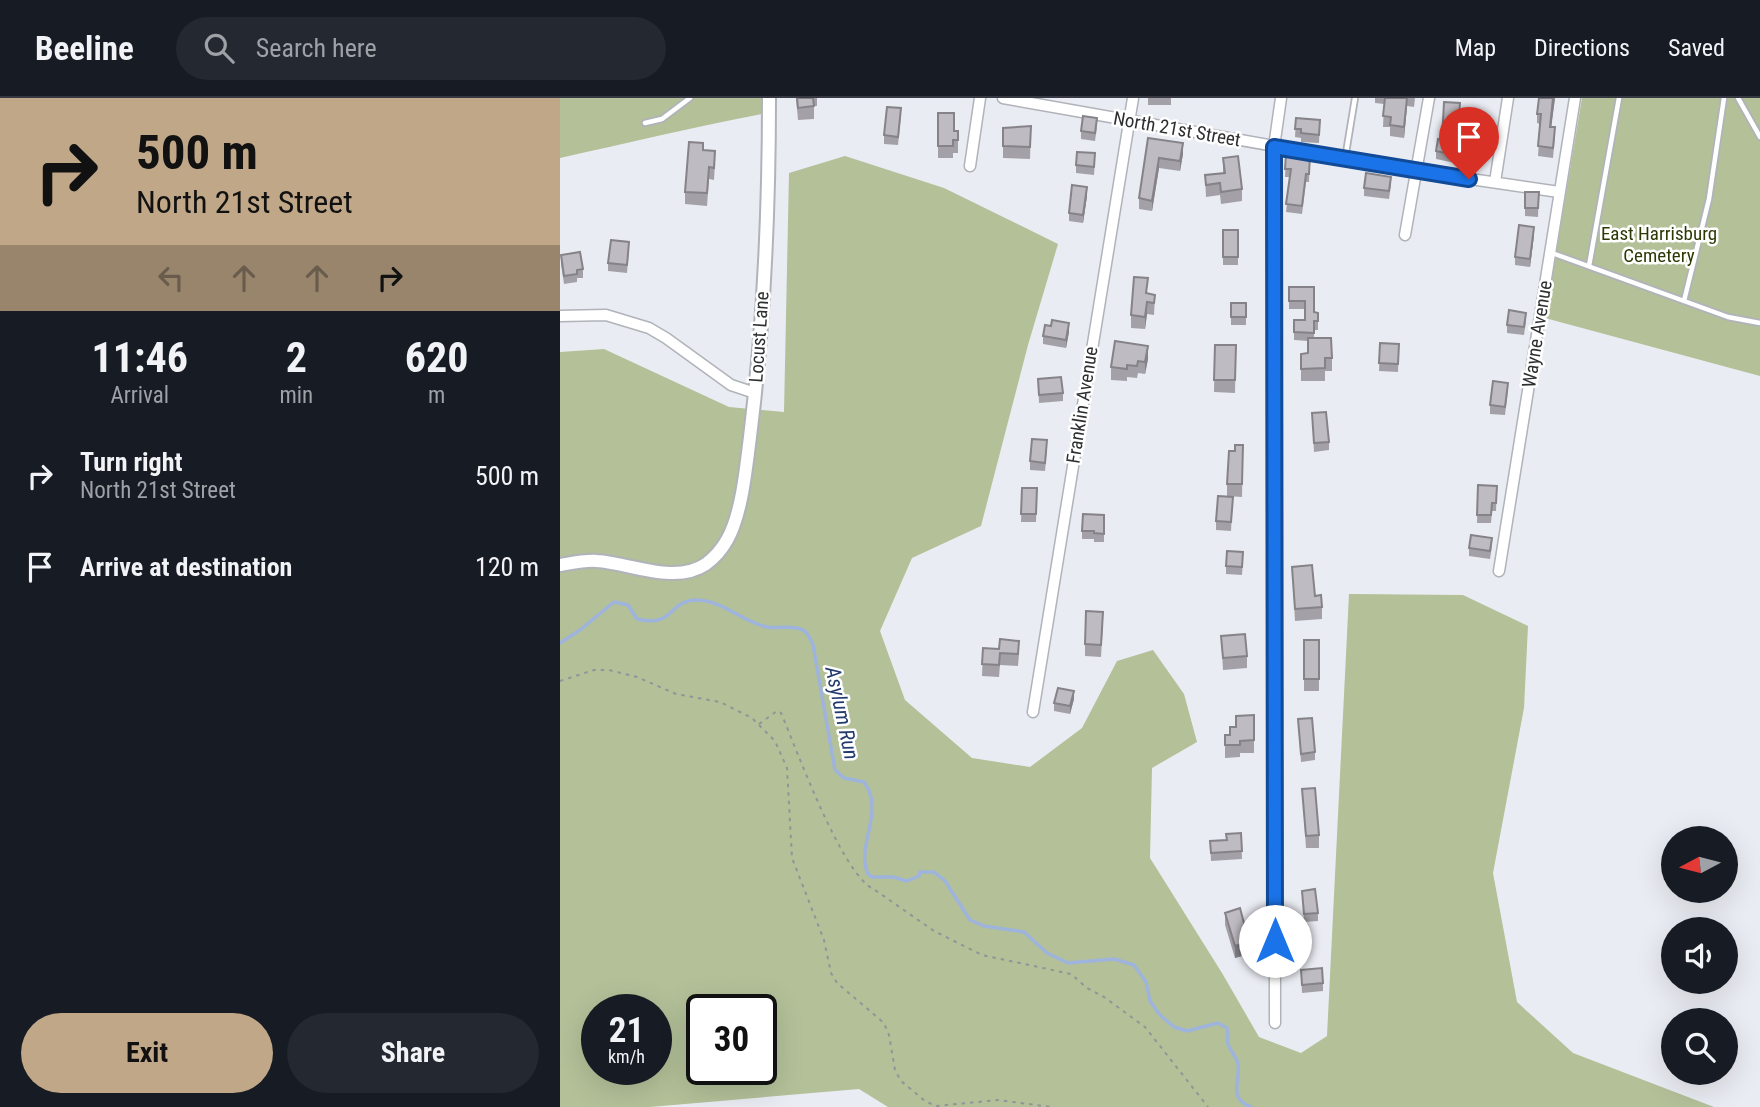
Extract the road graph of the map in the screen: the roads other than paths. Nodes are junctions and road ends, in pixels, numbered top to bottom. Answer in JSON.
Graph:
{"nodes":[{"id":1,"x":690,"y":98,"type":"edge"},
{"id":2,"x":769,"y":98,"type":"edge"},
{"id":3,"x":980,"y":98,"type":"edge"},
{"id":4,"x":1003,"y":98,"type":"edge"},
{"id":5,"x":1133,"y":98,"type":"edge"},
{"id":6,"x":1281,"y":98,"type":"edge"},
{"id":7,"x":1355,"y":98,"type":"edge"},
{"id":8,"x":1429,"y":98,"type":"edge"},
{"id":9,"x":1508,"y":98,"type":"edge"},
{"id":10,"x":1575,"y":98,"type":"edge"},
{"id":11,"x":1619,"y":98,"type":"edge"},
{"id":12,"x":1724,"y":98,"type":"edge"},
{"id":13,"x":1738,"y":98,"type":"edge"},
{"id":14,"x":1129,"y":120,"type":"junction"},
{"id":15,"x":645,"y":123,"type":"dead end"},
{"id":16,"x":1760,"y":137,"type":"edge"},
{"id":17,"x":1274,"y":147,"type":"junction"},
{"id":18,"x":1345,"y":159,"type":"junction"},
{"id":19,"x":970,"y":166,"type":"dead end"},
{"id":20,"x":1416,"y":171,"type":"junction"},
{"id":21,"x":1495,"y":183,"type":"junction"},
{"id":22,"x":1559,"y":192,"type":"junction"},
{"id":23,"x":1405,"y":235,"type":"dead end"},
{"id":24,"x":1550,"y":252,"type":"junction"},
{"id":25,"x":1588,"y":266,"type":"junction"},
{"id":26,"x":1684,"y":301,"type":"junction"},
{"id":27,"x":560,"y":316,"type":"edge"},
{"id":28,"x":1760,"y":323,"type":"edge"},
{"id":29,"x":755,"y":393,"type":"junction"},
{"id":30,"x":560,"y":565,"type":"edge"},
{"id":31,"x":1499,"y":571,"type":"dead end"},
{"id":32,"x":1032,"y":712,"type":"dead end"},
{"id":33,"x":1275,"y":1023,"type":"dead end"}],
"edges":[{"from":1,"to":15,"type":"lane"},
{"from":2,"to":29,"type":"street","name":"Locust Lane"},
{"from":3,"to":19,"type":"street"},
{"from":4,"to":14,"type":"street","name":"North 21st Street"},
{"from":5,"to":14,"type":"street","name":"Franklin Avenue"},
{"from":6,"to":17,"type":"street"},
{"from":7,"to":18,"type":"lane"},
{"from":8,"to":20,"type":"street"},
{"from":9,"to":21,"type":"street"},
{"from":10,"to":22,"type":"street","name":"Wayne Avenue"},
{"from":11,"to":25,"type":"lane"},
{"from":12,"to":26,"type":"lane"},
{"from":13,"to":16,"type":"lane"},
{"from":14,"to":17,"type":"street","name":"North 21st Street"},
{"from":14,"to":32,"type":"street","name":"Franklin Avenue"},
{"from":17,"to":18,"type":"street","name":"North 21st Street"},
{"from":17,"to":33,"type":"street"},
{"from":18,"to":20,"type":"street","name":"North 21st Street"},
{"from":20,"to":21,"type":"street","name":"North 21st Street"},
{"from":20,"to":23,"type":"street"},
{"from":21,"to":22,"type":"street","name":"North 21st Street"},
{"from":22,"to":24,"type":"street","name":"Wayne Avenue"},
{"from":24,"to":25,"type":"lane"},
{"from":24,"to":31,"type":"street","name":"Wayne Avenue"},
{"from":25,"to":26,"type":"lane"},
{"from":26,"to":28,"type":"lane"},
{"from":27,"to":29,"type":"street"},
{"from":29,"to":30,"type":"street","name":"Locust Lane"}]}
